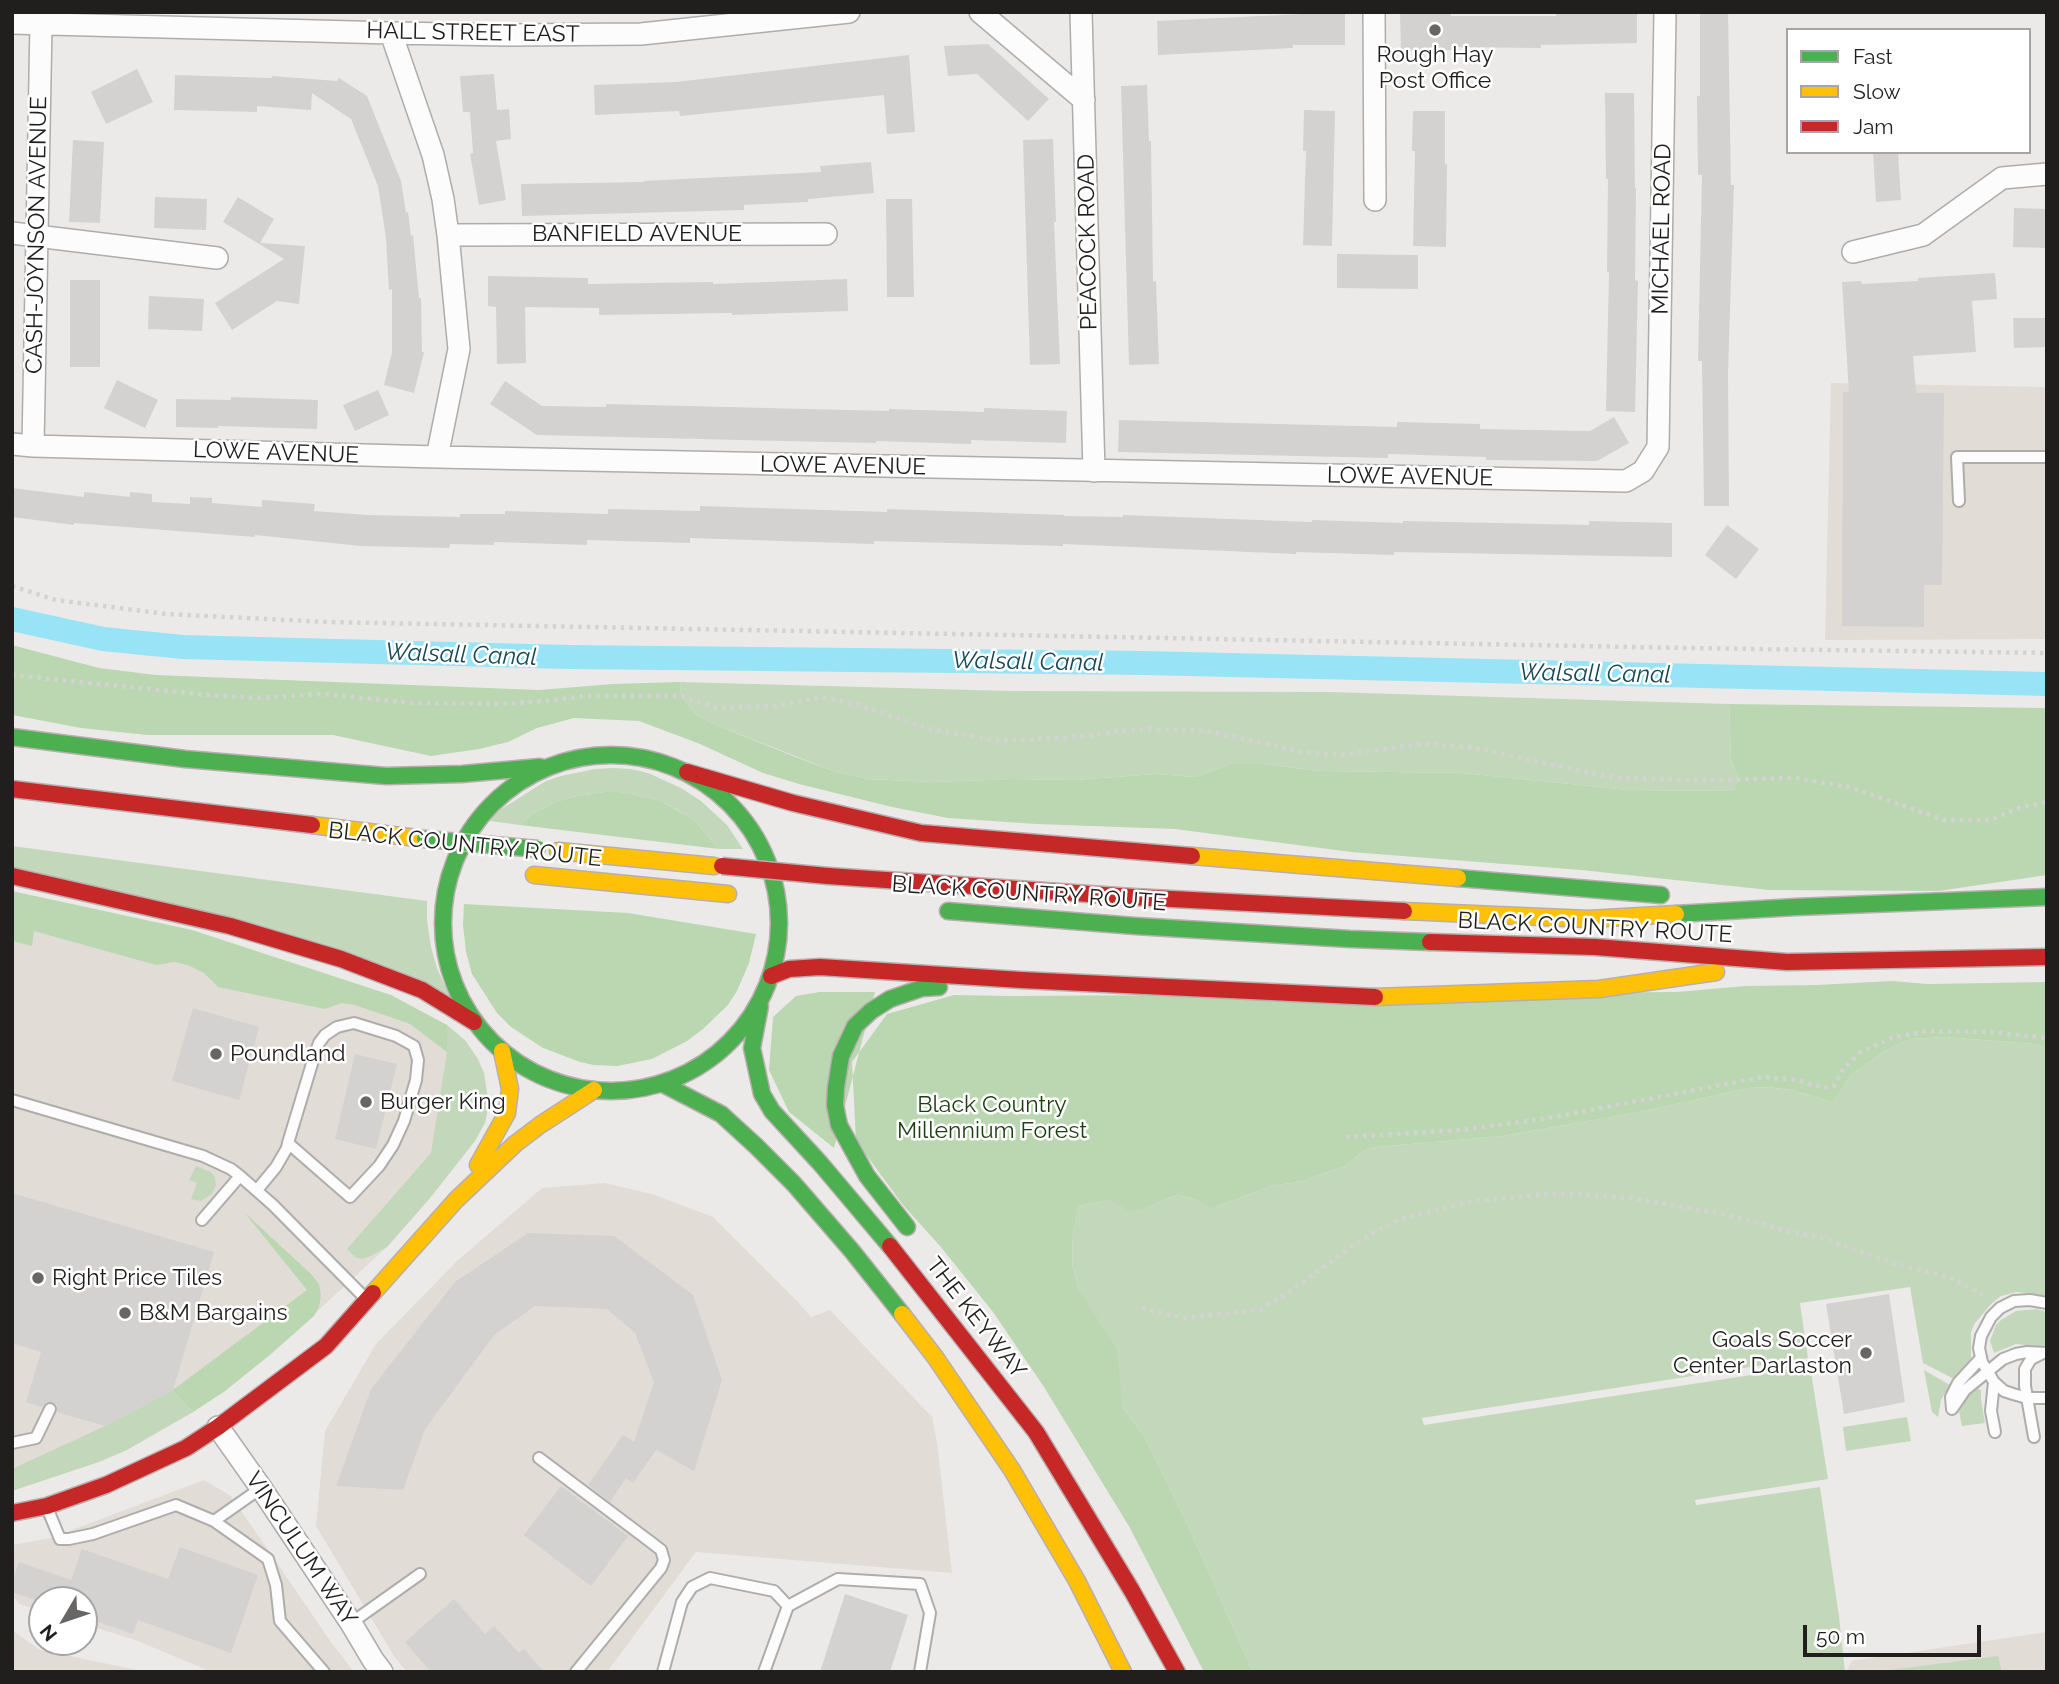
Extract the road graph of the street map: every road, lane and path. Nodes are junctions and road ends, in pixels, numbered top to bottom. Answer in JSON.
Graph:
{"nodes":[{"id":1,"x":849,"y":12,"type":"edge"},
{"id":2,"x":980,"y":12,"type":"edge"},
{"id":3,"x":1081,"y":12,"type":"edge"},
{"id":4,"x":1374,"y":12,"type":"edge"},
{"id":5,"x":1665,"y":12,"type":"edge"},
{"id":6,"x":722,"y":19,"type":"edge"},
{"id":7,"x":12,"y":23,"type":"edge"},
{"id":8,"x":41,"y":24,"type":"junction"},
{"id":9,"x":391,"y":33,"type":"junction"},
{"id":10,"x":1084,"y":100,"type":"junction"},
{"id":11,"x":2047,"y":174,"type":"edge"},
{"id":12,"x":1375,"y":200,"type":"dead end"},
{"id":13,"x":12,"y":233,"type":"edge"},
{"id":14,"x":826,"y":233,"type":"dead end"},
{"id":15,"x":36,"y":235,"type":"junction"},
{"id":16,"x":448,"y":235,"type":"junction"},
{"id":17,"x":1853,"y":252,"type":"dead end"},
{"id":18,"x":217,"y":258,"type":"dead end"},
{"id":19,"x":22,"y":445,"type":"edge"},
{"id":20,"x":1658,"y":447,"type":"joint"},
{"id":21,"x":437,"y":457,"type":"junction"},
{"id":22,"x":2047,"y":457,"type":"edge"},
{"id":23,"x":1094,"y":471,"type":"junction"},
{"id":24,"x":1959,"y":501,"type":"dead end"},
{"id":25,"x":12,"y":586,"type":"edge"},
{"id":26,"x":2047,"y":653,"type":"edge"},
{"id":27,"x":12,"y":675,"type":"edge"},
{"id":28,"x":12,"y":737,"type":"edge"},
{"id":29,"x":550,"y":766,"type":"junction"},
{"id":30,"x":687,"y":772,"type":"junction"},
{"id":31,"x":12,"y":789,"type":"edge"},
{"id":32,"x":2047,"y":802,"type":"edge"},
{"id":33,"x":434,"y":864,"type":"dead end"},
{"id":34,"x":472,"y":869,"type":"dead end"},
{"id":35,"x":528,"y":874,"type":"dead end"},
{"id":36,"x":12,"y":876,"type":"edge"},
{"id":37,"x":735,"y":894,"type":"dead end"},
{"id":38,"x":767,"y":897,"type":"dead end"},
{"id":39,"x":2047,"y":897,"type":"edge"},
{"id":40,"x":793,"y":899,"type":"dead end"},
{"id":41,"x":1796,"y":906,"type":"junction"},
{"id":42,"x":929,"y":909,"type":"dead end"},
{"id":43,"x":2047,"y":957,"type":"edge"},
{"id":44,"x":1787,"y":962,"type":"junction"},
{"id":45,"x":771,"y":976,"type":"junction"},
{"id":46,"x":1021,"y":980,"type":"junction"},
{"id":47,"x":761,"y":999,"type":"junction"},
{"id":48,"x":476,"y":1023,"type":"junction"},
{"id":49,"x":2047,"y":1038,"type":"edge"},
{"id":50,"x":502,"y":1051,"type":"junction"},
{"id":51,"x":662,"y":1083,"type":"junction"},
{"id":52,"x":594,"y":1090,"type":"junction"},
{"id":53,"x":12,"y":1100,"type":"edge"},
{"id":54,"x":1346,"y":1138,"type":"dead end"},
{"id":55,"x":288,"y":1143,"type":"junction"},
{"id":56,"x":240,"y":1176,"type":"junction"},
{"id":57,"x":257,"y":1190,"type":"junction"},
{"id":58,"x":456,"y":1200,"type":"junction"},
{"id":59,"x":202,"y":1220,"type":"dead end"},
{"id":60,"x":918,"y":1241,"type":"dead end"},
{"id":61,"x":367,"y":1301,"type":"junction"},
{"id":62,"x":2047,"y":1303,"type":"edge"},
{"id":63,"x":1142,"y":1308,"type":"dead end"},
{"id":64,"x":2000,"y":1308,"type":"junction"},
{"id":65,"x":2045,"y":1353,"type":"edge"},
{"id":66,"x":1981,"y":1358,"type":"junction"},
{"id":67,"x":1986,"y":1371,"type":"junction"},
{"id":68,"x":1012,"y":1377,"type":"dead end"},
{"id":69,"x":1994,"y":1381,"type":"junction"},
{"id":70,"x":2027,"y":1398,"type":"junction"},
{"id":71,"x":2047,"y":1398,"type":"edge"},
{"id":72,"x":50,"y":1409,"type":"dead end"},
{"id":73,"x":218,"y":1427,"type":"junction"},
{"id":74,"x":1035,"y":1432,"type":"junction"},
{"id":75,"x":1995,"y":1432,"type":"dead end"},
{"id":76,"x":2034,"y":1437,"type":"dead end"},
{"id":77,"x":12,"y":1443,"type":"edge"},
{"id":78,"x":539,"y":1458,"type":"dead end"},
{"id":79,"x":261,"y":1488,"type":"junction"},
{"id":80,"x":47,"y":1506,"type":"junction"},
{"id":81,"x":12,"y":1513,"type":"edge"},
{"id":82,"x":214,"y":1521,"type":"junction"},
{"id":83,"x":420,"y":1574,"type":"dead end"},
{"id":84,"x":788,"y":1606,"type":"junction"},
{"id":85,"x":351,"y":1623,"type":"junction"},
{"id":86,"x":324,"y":1672,"type":"edge"},
{"id":87,"x":382,"y":1672,"type":"edge"},
{"id":88,"x":576,"y":1672,"type":"edge"},
{"id":89,"x":663,"y":1672,"type":"edge"},
{"id":90,"x":764,"y":1672,"type":"edge"},
{"id":91,"x":919,"y":1672,"type":"edge"},
{"id":92,"x":1123,"y":1672,"type":"edge"},
{"id":93,"x":1177,"y":1672,"type":"edge"}],
"edges":[{"from":1,"to":6,"type":"street","name":"HALL STREET EAST"},
{"from":2,"to":10,"type":"street"},
{"from":3,"to":10,"type":"street","name":"PEACOCK ROAD"},
{"from":4,"to":12,"type":"street"},
{"from":5,"to":20,"type":"street","name":"MICHAEL ROAD"},
{"from":6,"to":9,"type":"street","name":"HALL STREET EAST"},
{"from":7,"to":8,"type":"street","name":"HALL STREET EAST"},
{"from":8,"to":9,"type":"street","name":"HALL STREET EAST"},
{"from":8,"to":15,"type":"street","name":"CASH-JOYNSON AVENUE"},
{"from":9,"to":16,"type":"street"},
{"from":10,"to":23,"type":"street","name":"PEACOCK ROAD"},
{"from":11,"to":17,"type":"street"},
{"from":13,"to":15,"type":"street"},
{"from":14,"to":16,"type":"street","name":"BANFIELD AVENUE"},
{"from":15,"to":18,"type":"street"},
{"from":15,"to":19,"type":"street","name":"CASH-JOYNSON AVENUE"},
{"from":16,"to":21,"type":"street"},
{"from":19,"to":21,"type":"street","name":"LOWE AVENUE"},
{"from":20,"to":23,"type":"street","name":"LOWE AVENUE"},
{"from":21,"to":23,"type":"street","name":"LOWE AVENUE"},
{"from":22,"to":24,"type":"lane"},
{"from":25,"to":26,"type":"path"},
{"from":27,"to":32,"type":"path"},
{"from":28,"to":29,"type":"main road"},
{"from":29,"to":30,"type":"main road"},
{"from":29,"to":48,"type":"main road"},
{"from":30,"to":41,"type":"main road"},
{"from":30,"to":45,"type":"main road"},
{"from":31,"to":41,"type":"main road","name":"BLACK COUNTRY ROUTE","bridge":true},
{"from":33,"to":34,"type":"main road","name":"BLACK COUNTRY ROUTE"},
{"from":35,"to":37,"type":"main road","name":"BLACK COUNTRY ROUTE"},
{"from":36,"to":48,"type":"main road"},
{"from":38,"to":40,"type":"main road"},
{"from":39,"to":41,"type":"main road","name":"BLACK COUNTRY ROUTE"},
{"from":42,"to":44,"type":"main road","name":"BLACK COUNTRY ROUTE"},
{"from":43,"to":44,"type":"main road","name":"BLACK COUNTRY ROUTE"},
{"from":44,"to":46,"type":"main road"},
{"from":45,"to":46,"type":"main road"},
{"from":45,"to":47,"type":"main road"},
{"from":46,"to":60,"type":"main road"},
{"from":47,"to":51,"type":"main road"},
{"from":47,"to":74,"type":"main road","name":"THE KEYWAY"},
{"from":48,"to":50,"type":"main road"},
{"from":49,"to":54,"type":"path"},
{"from":50,"to":52,"type":"main road"},
{"from":50,"to":58,"type":"main road"},
{"from":51,"to":52,"type":"main road"},
{"from":51,"to":92,"type":"main road"},
{"from":52,"to":58,"type":"main road"},
{"from":53,"to":56,"type":"lane"},
{"from":55,"to":55,"type":"lane"},
{"from":55,"to":57,"type":"lane"},
{"from":56,"to":57,"type":"lane"},
{"from":56,"to":59,"type":"lane"},
{"from":57,"to":61,"type":"lane"},
{"from":58,"to":61,"type":"main road"},
{"from":61,"to":73,"type":"main road"},
{"from":62,"to":64,"type":"lane"},
{"from":63,"to":64,"type":"path"},
{"from":64,"to":66,"type":"lane"},
{"from":65,"to":67,"type":"lane"},
{"from":65,"to":70,"type":"lane"},
{"from":66,"to":67,"type":"lane"},
{"from":66,"to":67,"type":"lane"},
{"from":67,"to":69,"type":"lane"},
{"from":68,"to":74,"type":"main road"},
{"from":69,"to":70,"type":"lane"},
{"from":69,"to":75,"type":"lane"},
{"from":70,"to":71,"type":"lane"},
{"from":70,"to":76,"type":"lane"},
{"from":72,"to":77,"type":"lane"},
{"from":73,"to":79,"type":"street","name":"VINCULUM WAY"},
{"from":73,"to":80,"type":"main road"},
{"from":74,"to":93,"type":"main road","name":"THE KEYWAY"},
{"from":78,"to":88,"type":"lane"},
{"from":79,"to":82,"type":"lane"},
{"from":79,"to":85,"type":"street","name":"VINCULUM WAY"},
{"from":80,"to":81,"type":"main road"},
{"from":80,"to":82,"type":"lane"},
{"from":82,"to":86,"type":"lane"},
{"from":83,"to":85,"type":"lane"},
{"from":84,"to":89,"type":"lane"},
{"from":84,"to":90,"type":"lane"},
{"from":84,"to":91,"type":"lane"},
{"from":85,"to":87,"type":"street","name":"VINCULUM WAY"}]}
